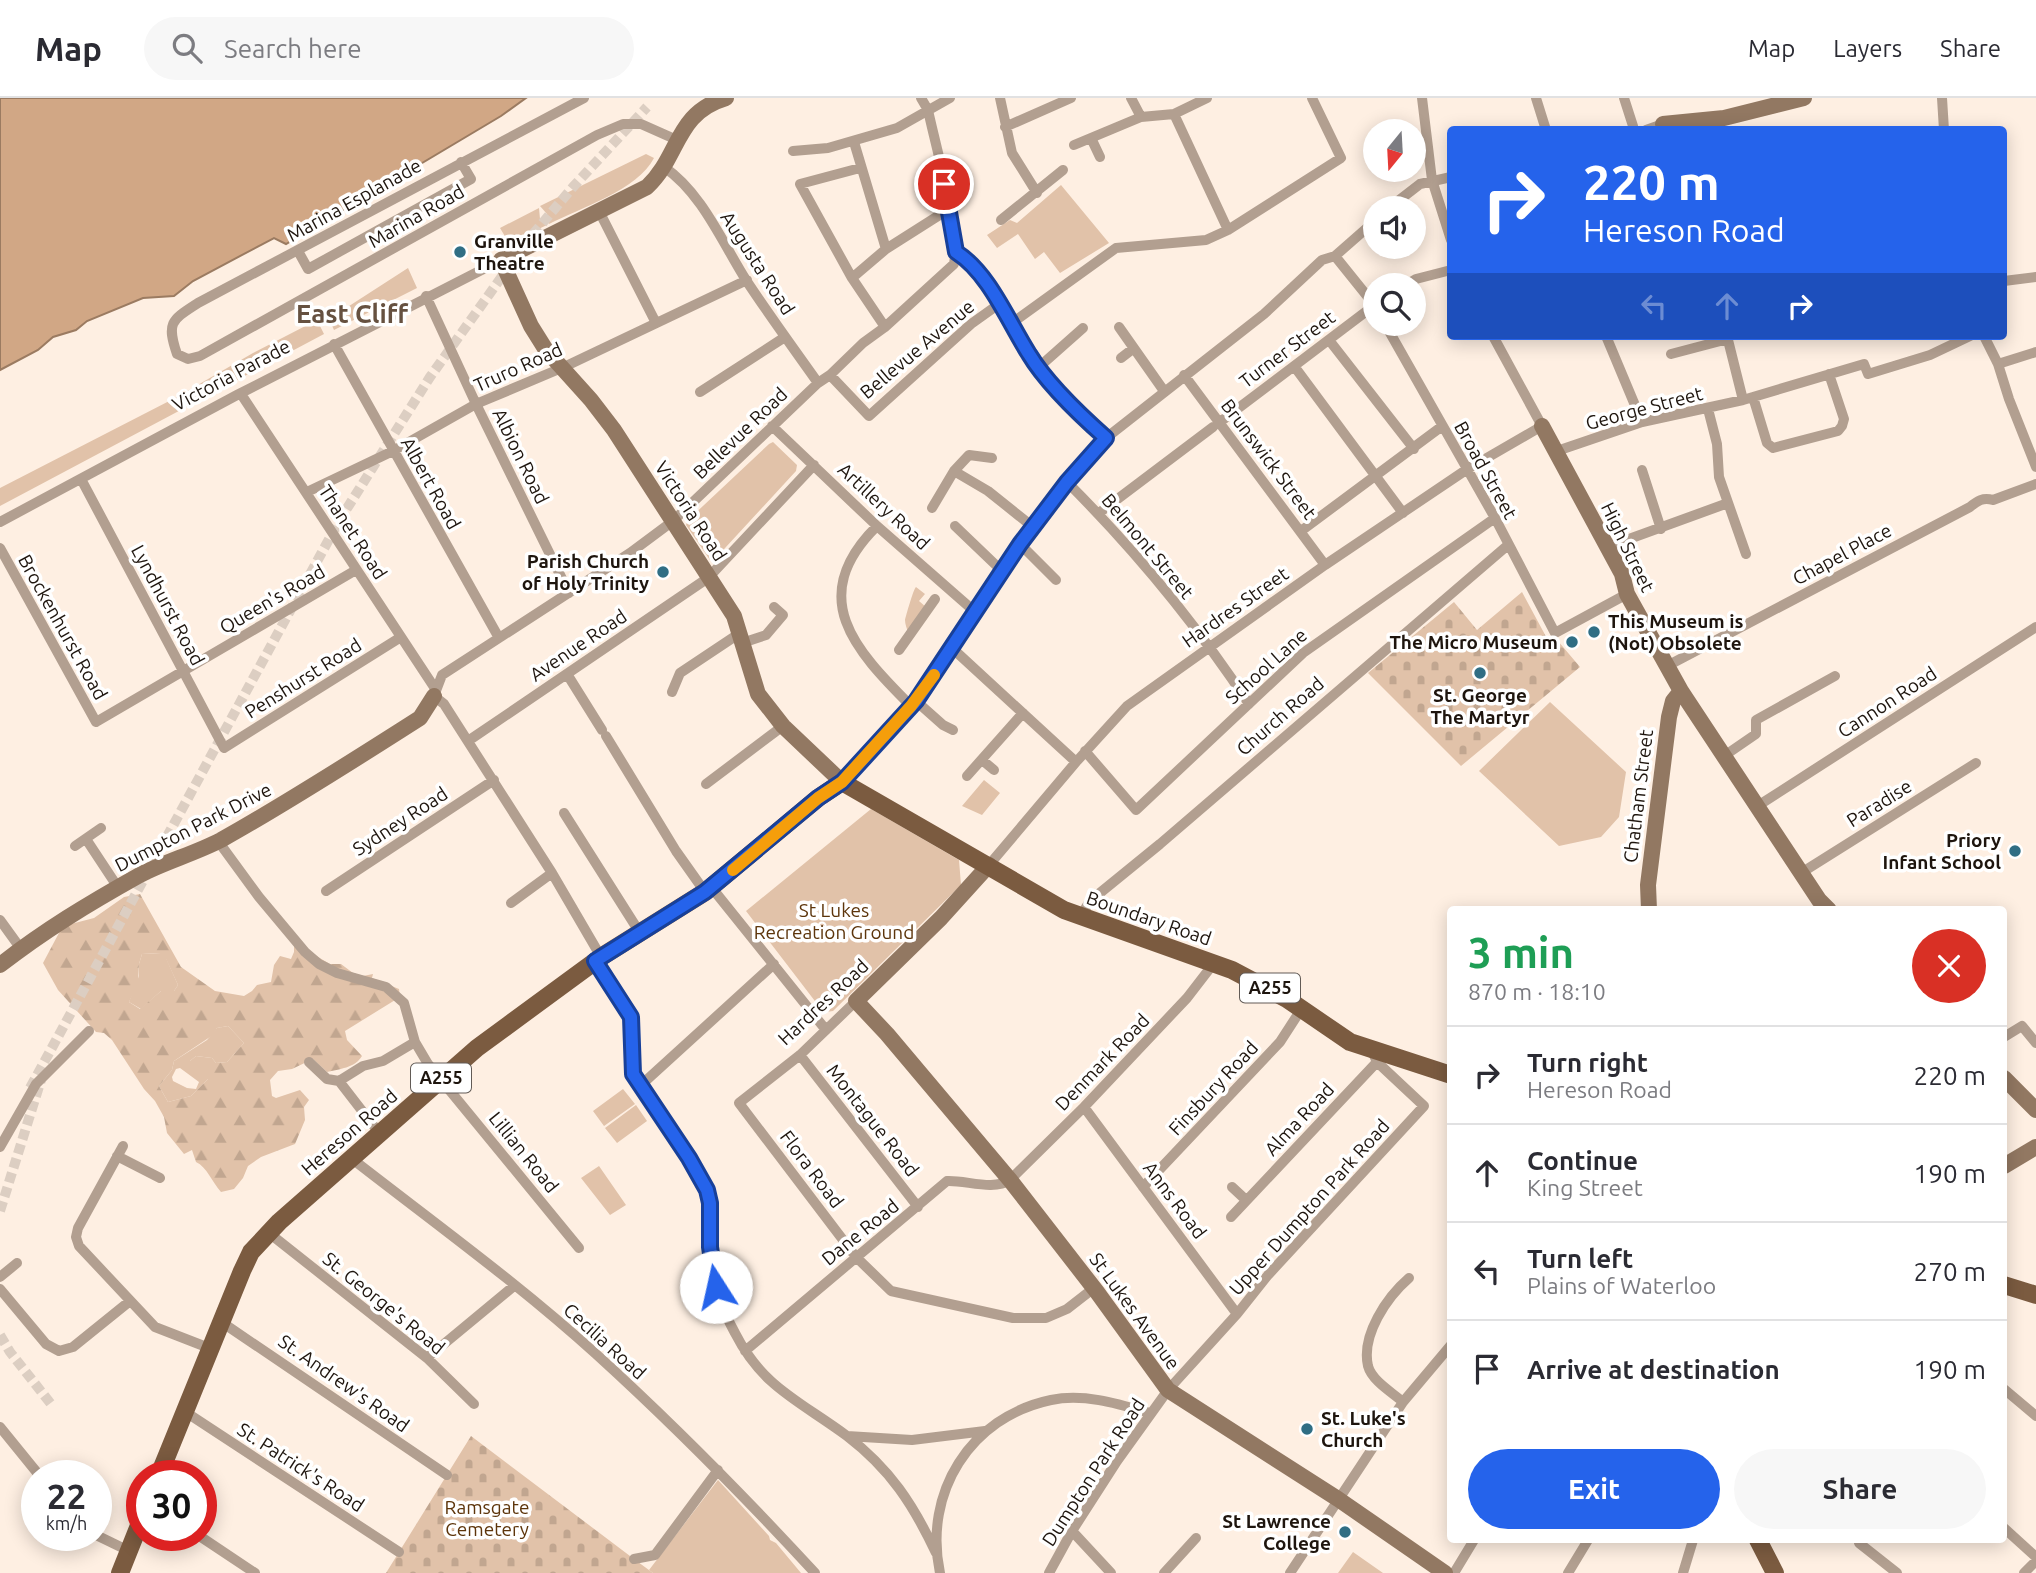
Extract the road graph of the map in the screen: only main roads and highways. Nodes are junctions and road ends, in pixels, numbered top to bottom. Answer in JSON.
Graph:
{"nodes":[{"id":1,"x":842,"y":782,"type":"joint"},
{"id":2,"x":1447,"y":1073,"type":"edge"},
{"id":3,"x":2007,"y":1286,"type":"edge"},
{"id":4,"x":2036,"y":1295,"type":"edge"},
{"id":5,"x":165,"y":1460,"type":"edge"},
{"id":6,"x":1760,"y":1543,"type":"edge"},
{"id":7,"x":129,"y":1551,"type":"edge"},
{"id":8,"x":120,"y":1573,"type":"edge"},
{"id":9,"x":1775,"y":1573,"type":"edge"}],
"edges":[{"from":1,"to":2,"type":"main road","name":"Boundary Road","number":"A255"},
{"from":1,"to":5,"type":"main road","name":"Hereson Road","number":"A255"},
{"from":3,"to":4,"type":"main road"},
{"from":6,"to":9,"type":"main road"},
{"from":7,"to":8,"type":"main road"}]}
